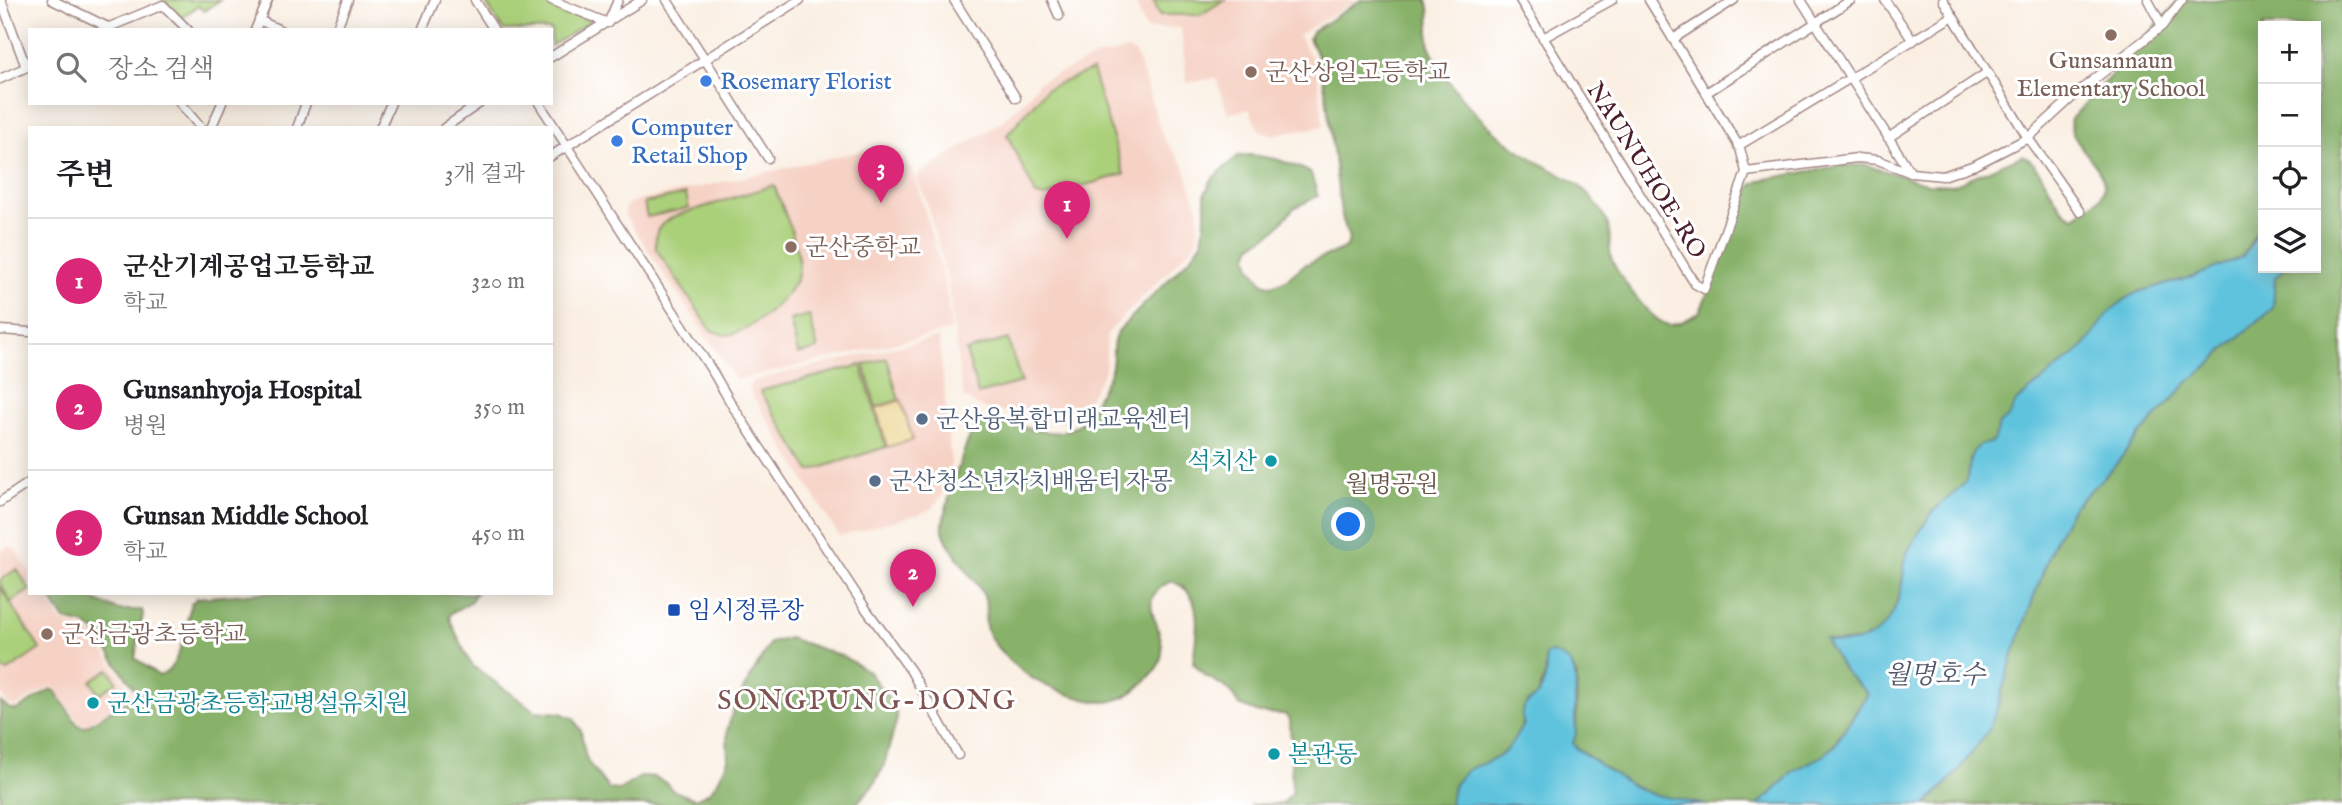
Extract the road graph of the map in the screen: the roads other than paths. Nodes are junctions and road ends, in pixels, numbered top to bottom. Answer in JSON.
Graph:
{"nodes":[{"id":1,"x":1,"y":0,"type":"edge"},
{"id":2,"x":52,"y":0,"type":"edge"},
{"id":3,"x":268,"y":0,"type":"edge"},
{"id":4,"x":348,"y":0,"type":"edge"},
{"id":5,"x":435,"y":0,"type":"edge"},
{"id":6,"x":475,"y":0,"type":"edge"},
{"id":7,"x":551,"y":0,"type":"edge"},
{"id":8,"x":618,"y":0,"type":"edge"},
{"id":9,"x":642,"y":0,"type":"edge"},
{"id":10,"x":667,"y":0,"type":"edge"},
{"id":11,"x":800,"y":0,"type":"edge"},
{"id":12,"x":954,"y":0,"type":"edge"},
{"id":13,"x":1052,"y":0,"type":"edge"},
{"id":14,"x":1520,"y":0,"type":"edge"},
{"id":15,"x":1612,"y":0,"type":"edge"},
{"id":16,"x":1649,"y":0,"type":"edge"},
{"id":17,"x":1734,"y":0,"type":"edge"},
{"id":18,"x":1801,"y":0,"type":"edge"},
{"id":19,"x":1851,"y":0,"type":"edge"},
{"id":20,"x":1885,"y":0,"type":"edge"},
{"id":21,"x":1943,"y":0,"type":"edge"},
{"id":22,"x":2148,"y":0,"type":"edge"},
{"id":23,"x":2182,"y":0,"type":"edge"},
{"id":24,"x":1059,"y":16,"type":"dead end"},
{"id":25,"x":1953,"y":16,"type":"junction"},
{"id":26,"x":259,"y":20,"type":"junction"},
{"id":27,"x":608,"y":23,"type":"junction"},
{"id":28,"x":1815,"y":24,"type":"junction"},
{"id":29,"x":2162,"y":26,"type":"junction"},
{"id":30,"x":106,"y":28,"type":"edge"},
{"id":31,"x":110,"y":28,"type":"edge"},
{"id":32,"x":186,"y":28,"type":"edge"},
{"id":33,"x":256,"y":28,"type":"edge"},
{"id":34,"x":275,"y":28,"type":"edge"},
{"id":35,"x":337,"y":28,"type":"edge"},
{"id":36,"x":423,"y":28,"type":"edge"},
{"id":37,"x":493,"y":28,"type":"edge"},
{"id":38,"x":1543,"y":38,"type":"junction"},
{"id":39,"x":1673,"y":39,"type":"junction"},
{"id":40,"x":1913,"y":41,"type":"junction"},
{"id":41,"x":553,"y":56,"type":"edge"},
{"id":42,"x":706,"y":60,"type":"junction"},
{"id":43,"x":28,"y":66,"type":"edge"},
{"id":44,"x":1988,"y":72,"type":"junction"},
{"id":45,"x":1851,"y":78,"type":"junction"},
{"id":46,"x":0,"y":79,"type":"edge"},
{"id":47,"x":1706,"y":93,"type":"junction"},
{"id":48,"x":1016,"y":98,"type":"dead end"},
{"id":49,"x":182,"y":105,"type":"edge"},
{"id":50,"x":221,"y":105,"type":"edge"},
{"id":51,"x":305,"y":105,"type":"edge"},
{"id":52,"x":390,"y":105,"type":"edge"},
{"id":53,"x":477,"y":105,"type":"edge"},
{"id":54,"x":540,"y":105,"type":"edge"},
{"id":55,"x":199,"y":126,"type":"edge"},
{"id":56,"x":212,"y":126,"type":"edge"},
{"id":57,"x":298,"y":126,"type":"edge"},
{"id":58,"x":381,"y":126,"type":"edge"},
{"id":59,"x":447,"y":126,"type":"edge"},
{"id":60,"x":1888,"y":138,"type":"junction"},
{"id":61,"x":2028,"y":138,"type":"junction"},
{"id":62,"x":1738,"y":145,"type":"junction"},
{"id":63,"x":567,"y":147,"type":"junction"},
{"id":64,"x":553,"y":155,"type":"edge"},
{"id":65,"x":768,"y":158,"type":"dead end"},
{"id":66,"x":1746,"y":172,"type":"junction"},
{"id":67,"x":1911,"y":173,"type":"junction"},
{"id":68,"x":2080,"y":212,"type":"dead end"},
{"id":69,"x":0,"y":330,"type":"edge"},
{"id":70,"x":28,"y":332,"type":"edge"},
{"id":71,"x":28,"y":483,"type":"edge"},
{"id":72,"x":0,"y":502,"type":"edge"},
{"id":73,"x":958,"y":755,"type":"dead end"}],
"edges":[{"from":1,"to":43,"type":"street"},
{"from":2,"to":30,"type":"street"},
{"from":3,"to":26,"type":"street"},
{"from":4,"to":35,"type":"street"},
{"from":5,"to":36,"type":"street"},
{"from":6,"to":37,"type":"street"},
{"from":7,"to":27,"type":"street"},
{"from":8,"to":27,"type":"street"},
{"from":9,"to":27,"type":"street"},
{"from":10,"to":42,"type":"street"},
{"from":11,"to":42,"type":"street"},
{"from":12,"to":48,"type":"street"},
{"from":13,"to":24,"type":"street"},
{"from":14,"to":38,"type":"street","name":"NAUNUHOE-RO"},
{"from":15,"to":38,"type":"street"},
{"from":16,"to":39,"type":"street"},
{"from":17,"to":39,"type":"street"},
{"from":18,"to":28,"type":"street"},
{"from":19,"to":28,"type":"street"},
{"from":20,"to":40,"type":"street"},
{"from":21,"to":25,"type":"street"},
{"from":22,"to":29,"type":"street"},
{"from":23,"to":29,"type":"street"},
{"from":25,"to":40,"type":"street"},
{"from":25,"to":44,"type":"street"},
{"from":26,"to":33,"type":"street"},
{"from":26,"to":34,"type":"street"},
{"from":27,"to":41,"type":"street"},
{"from":28,"to":45,"type":"street"},
{"from":28,"to":47,"type":"street"},
{"from":29,"to":61,"type":"street"},
{"from":31,"to":32,"type":"street"},
{"from":38,"to":66,"type":"street","name":"NAUNUHOE-RO"},
{"from":39,"to":47,"type":"street"},
{"from":40,"to":45,"type":"street"},
{"from":42,"to":63,"type":"street"},
{"from":42,"to":65,"type":"street"},
{"from":43,"to":46,"type":"street"},
{"from":44,"to":60,"type":"street"},
{"from":44,"to":61,"type":"street"},
{"from":45,"to":60,"type":"street"},
{"from":45,"to":62,"type":"street"},
{"from":47,"to":62,"type":"street"},
{"from":49,"to":55,"type":"street"},
{"from":50,"to":56,"type":"street"},
{"from":51,"to":57,"type":"street"},
{"from":52,"to":58,"type":"street"},
{"from":53,"to":59,"type":"street"},
{"from":54,"to":63,"type":"street"},
{"from":60,"to":67,"type":"street"},
{"from":61,"to":67,"type":"street"},
{"from":61,"to":68,"type":"street"},
{"from":62,"to":66,"type":"street"},
{"from":63,"to":64,"type":"street"},
{"from":63,"to":73,"type":"street"},
{"from":66,"to":67,"type":"street"},
{"from":69,"to":70,"type":"street"},
{"from":71,"to":72,"type":"street"}]}
